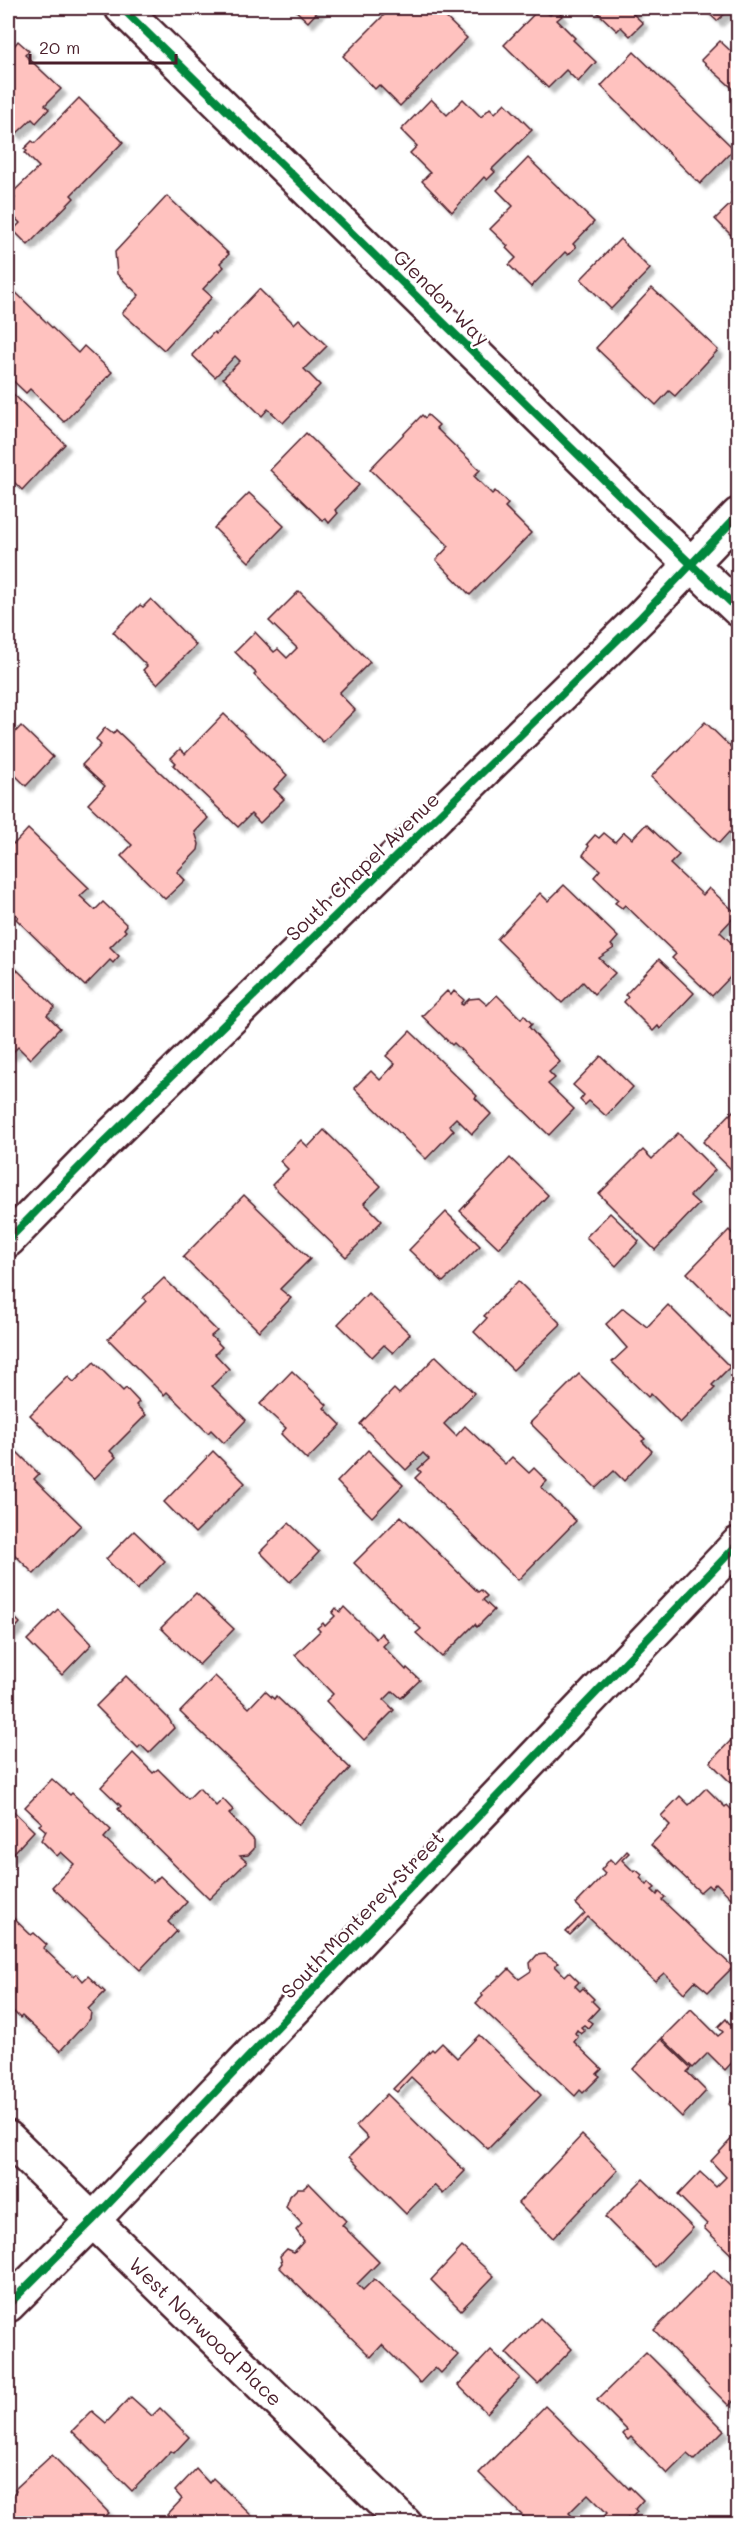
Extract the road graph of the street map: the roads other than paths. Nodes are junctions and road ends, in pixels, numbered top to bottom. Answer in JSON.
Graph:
{"nodes":[{"id":1,"x":122,"y":8,"type":"edge"},
{"id":2,"x":738,"y":515,"type":"edge"},
{"id":3,"x":693,"y":565,"type":"junction"},
{"id":4,"x":738,"y":609,"type":"edge"},
{"id":5,"x":8,"y":1240,"type":"edge"},
{"id":6,"x":738,"y":1544,"type":"edge"},
{"id":7,"x":8,"y":2138,"type":"edge"},
{"id":8,"x":92,"y":2220,"type":"junction"},
{"id":9,"x":8,"y":2305,"type":"edge"},
{"id":10,"x":405,"y":2523,"type":"edge"}],
"edges":[{"from":1,"to":3,"type":"street","name":"Glendon Way"},
{"from":2,"to":3,"type":"street","name":"South Chapel Avenue"},
{"from":3,"to":4,"type":"street","name":"Glendon Way"},
{"from":3,"to":5,"type":"street","name":"South Chapel Avenue"},
{"from":6,"to":8,"type":"street","name":"South Monterey Street"},
{"from":7,"to":8,"type":"street","name":"West Norwood Place"},
{"from":8,"to":9,"type":"street","name":"South Monterey Street"},
{"from":8,"to":10,"type":"street","name":"West Norwood Place"}]}
